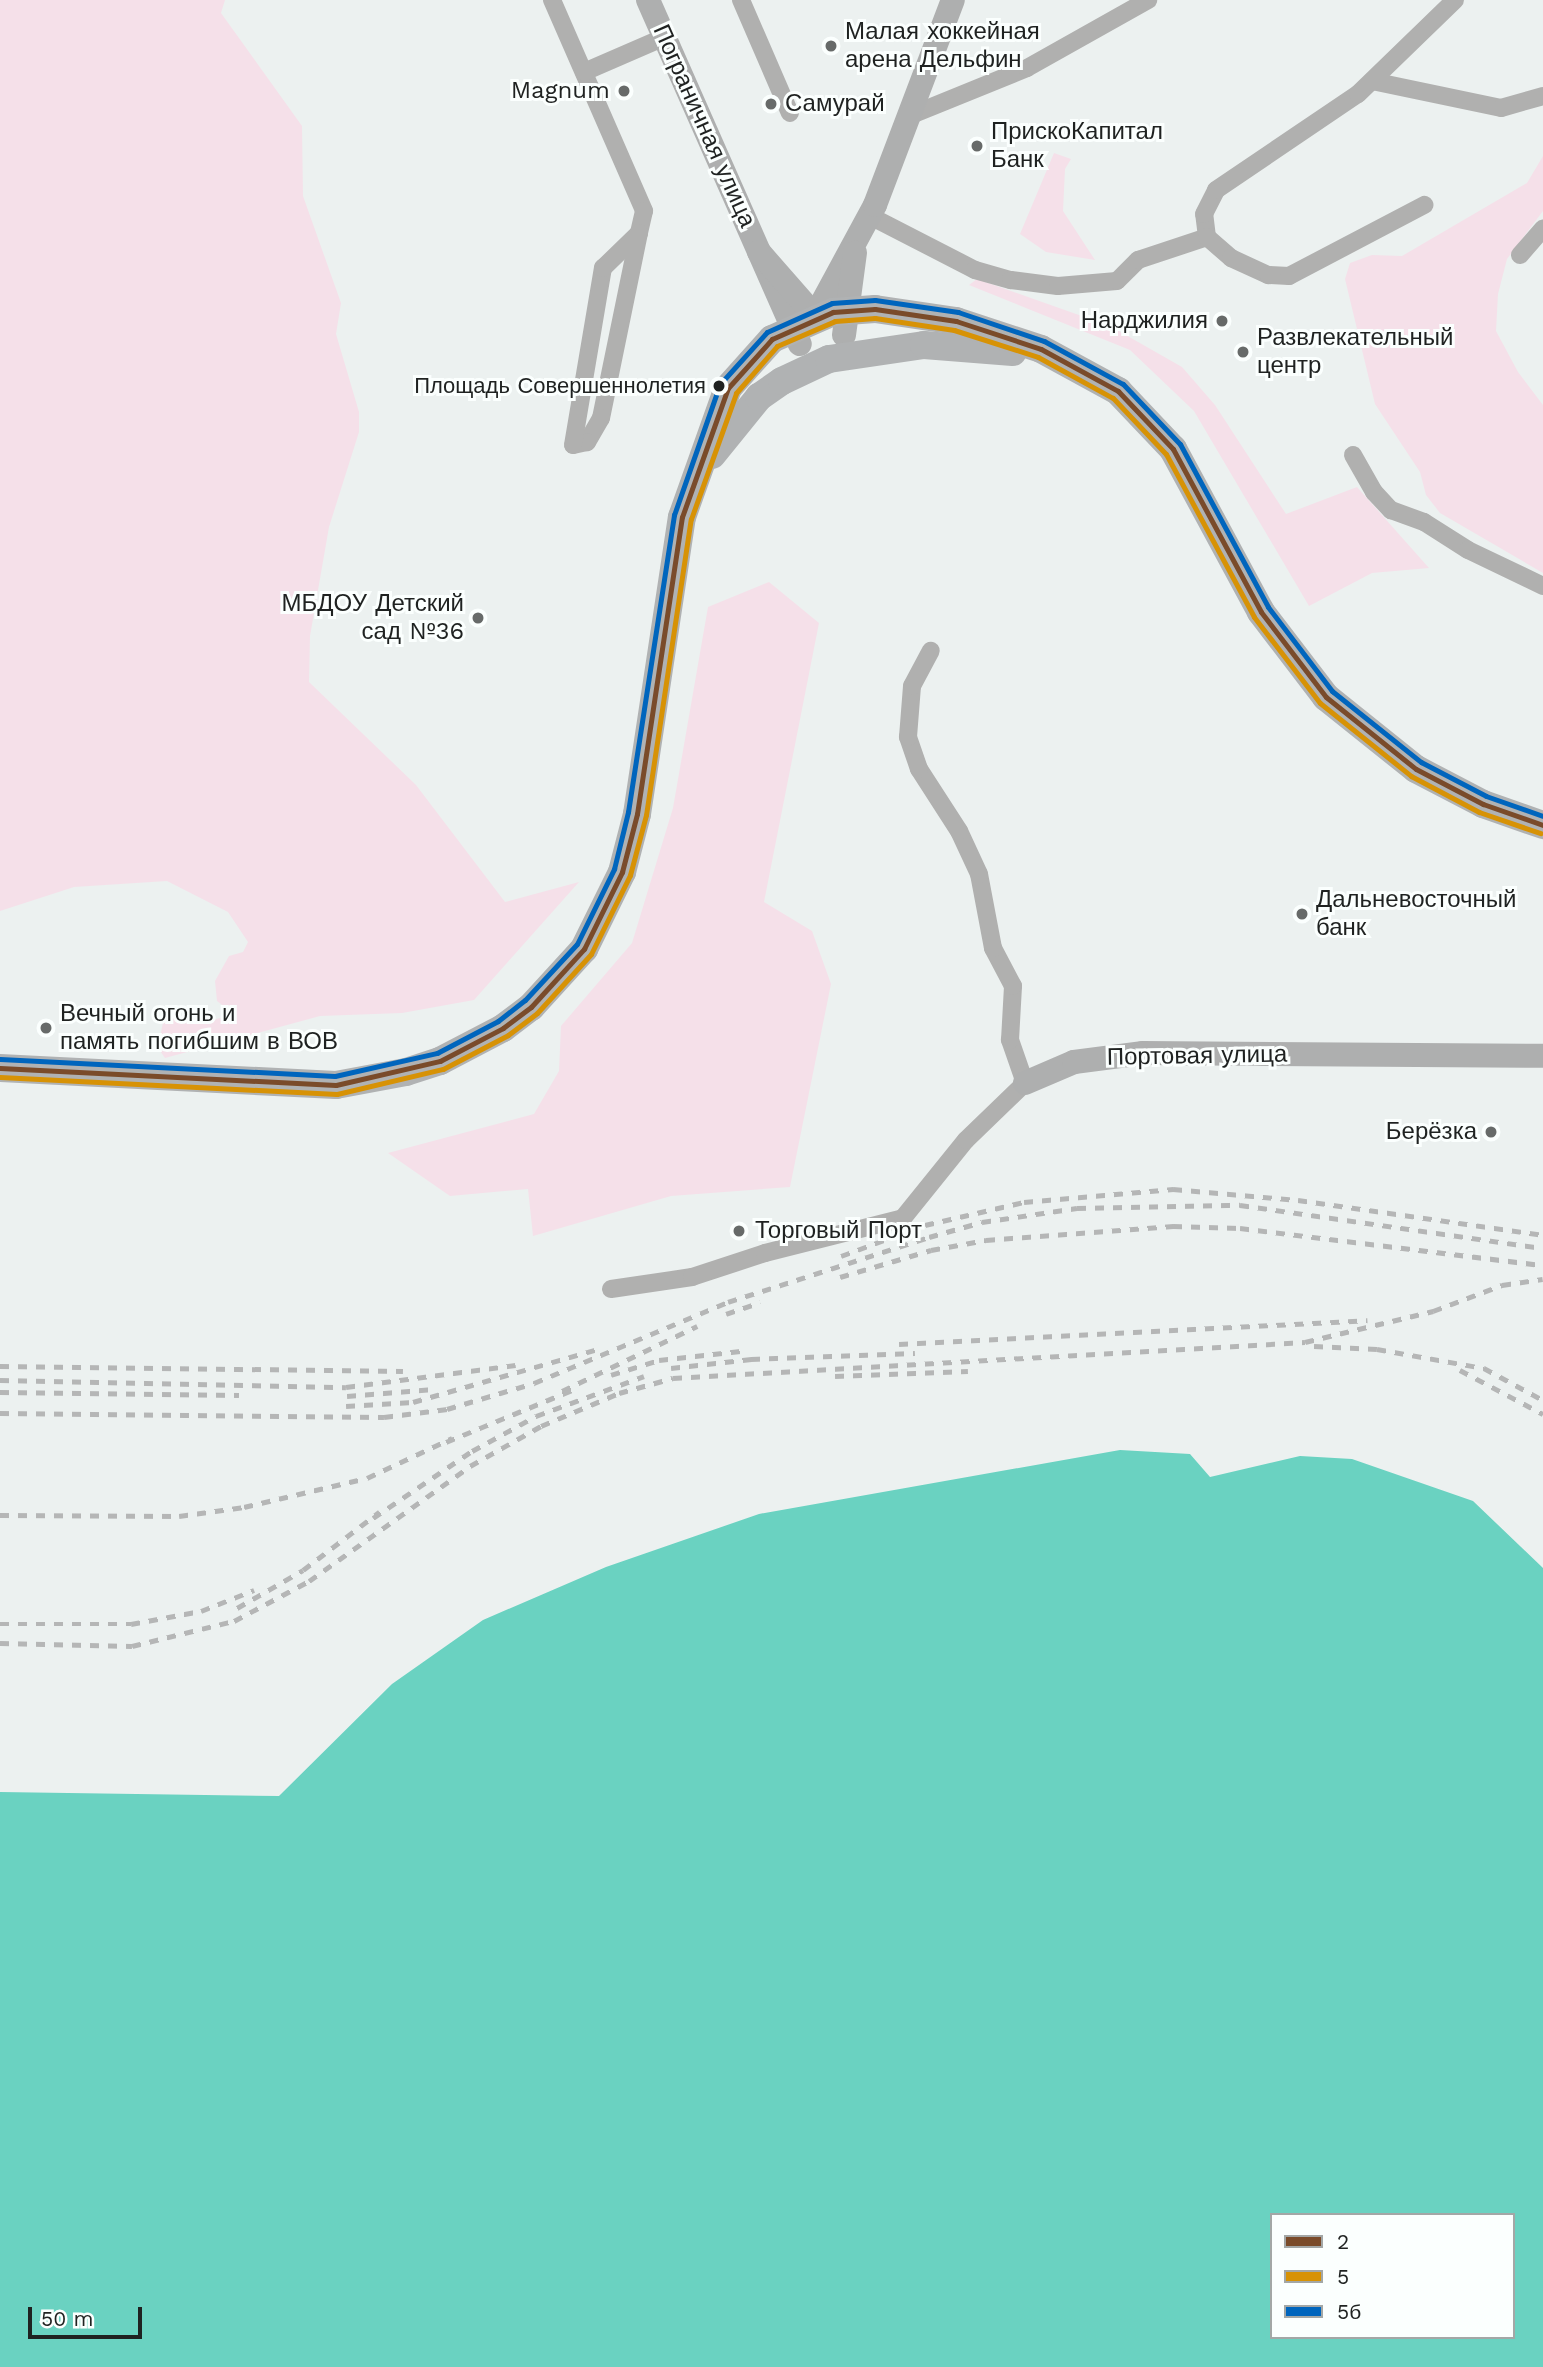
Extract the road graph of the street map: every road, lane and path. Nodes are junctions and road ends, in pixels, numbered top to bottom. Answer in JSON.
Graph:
{"nodes":[{"id":1,"x":552,"y":0,"type":"edge"},
{"id":2,"x":648,"y":0,"type":"edge"},
{"id":3,"x":741,"y":0,"type":"edge"},
{"id":4,"x":953,"y":0,"type":"edge"},
{"id":5,"x":1148,"y":0,"type":"edge"},
{"id":6,"x":1455,"y":0,"type":"edge"},
{"id":7,"x":664,"y":37,"type":"junction"},
{"id":8,"x":584,"y":72,"type":"junction"},
{"id":9,"x":1372,"y":81,"type":"junction"},
{"id":10,"x":1543,"y":96,"type":"edge"},
{"id":11,"x":790,"y":113,"type":"dead end"},
{"id":12,"x":909,"y":116,"type":"junction"},
{"id":13,"x":1424,"y":205,"type":"dead end"},
{"id":14,"x":865,"y":226,"type":"junction"},
{"id":15,"x":1543,"y":229,"type":"edge"},
{"id":16,"x":639,"y":233,"type":"junction"},
{"id":17,"x":1207,"y":237,"type":"junction"},
{"id":18,"x":1520,"y":255,"type":"dead end"},
{"id":19,"x":846,"y":322,"type":"junction"},
{"id":20,"x":802,"y":329,"type":"junction"},
{"id":21,"x":829,"y":359,"type":"junction"},
{"id":22,"x":1087,"y":371,"type":"junction"},
{"id":23,"x":1353,"y":455,"type":"dead end"},
{"id":24,"x":682,"y":517,"type":"junction"},
{"id":25,"x":1543,"y":586,"type":"edge"},
{"id":26,"x":931,"y":651,"type":"dead end"},
{"id":27,"x":1543,"y":825,"type":"edge"},
{"id":28,"x":1543,"y":1056,"type":"edge"},
{"id":29,"x":0,"y":1068,"type":"edge"},
{"id":30,"x":1025,"y":1083,"type":"junction"},
{"id":31,"x":611,"y":1289,"type":"dead end"}],
"edges":[{"from":1,"to":8,"type":"street"},
{"from":2,"to":7,"type":"main road","name":"Пограничная улица"},
{"from":3,"to":11,"type":"street"},
{"from":4,"to":12,"type":"main road"},
{"from":5,"to":12,"type":"street"},
{"from":6,"to":9,"type":"street"},
{"from":7,"to":8,"type":"street"},
{"from":7,"to":20,"type":"main road","name":"Пограничная улица"},
{"from":8,"to":16,"type":"street"},
{"from":9,"to":10,"type":"street"},
{"from":9,"to":17,"type":"street"},
{"from":12,"to":14,"type":"main road"},
{"from":13,"to":17,"type":"street"},
{"from":14,"to":17,"type":"street"},
{"from":14,"to":19,"type":"main road"},
{"from":14,"to":20,"type":"main road"},
{"from":15,"to":18,"type":"street"},
{"from":16,"to":16,"type":"street"},
{"from":19,"to":20,"type":"main road"},
{"from":19,"to":21,"type":"main road"},
{"from":19,"to":22,"type":"main road"},
{"from":20,"to":21,"type":"main road"},
{"from":20,"to":24,"type":"main road"},
{"from":21,"to":22,"type":"main road"},
{"from":21,"to":24,"type":"main road"},
{"from":22,"to":27,"type":"main road"},
{"from":23,"to":25,"type":"street"},
{"from":24,"to":29,"type":"main road"},
{"from":26,"to":30,"type":"street"},
{"from":28,"to":30,"type":"main road","name":"Портовая улица"},
{"from":30,"to":31,"type":"street"}]}
